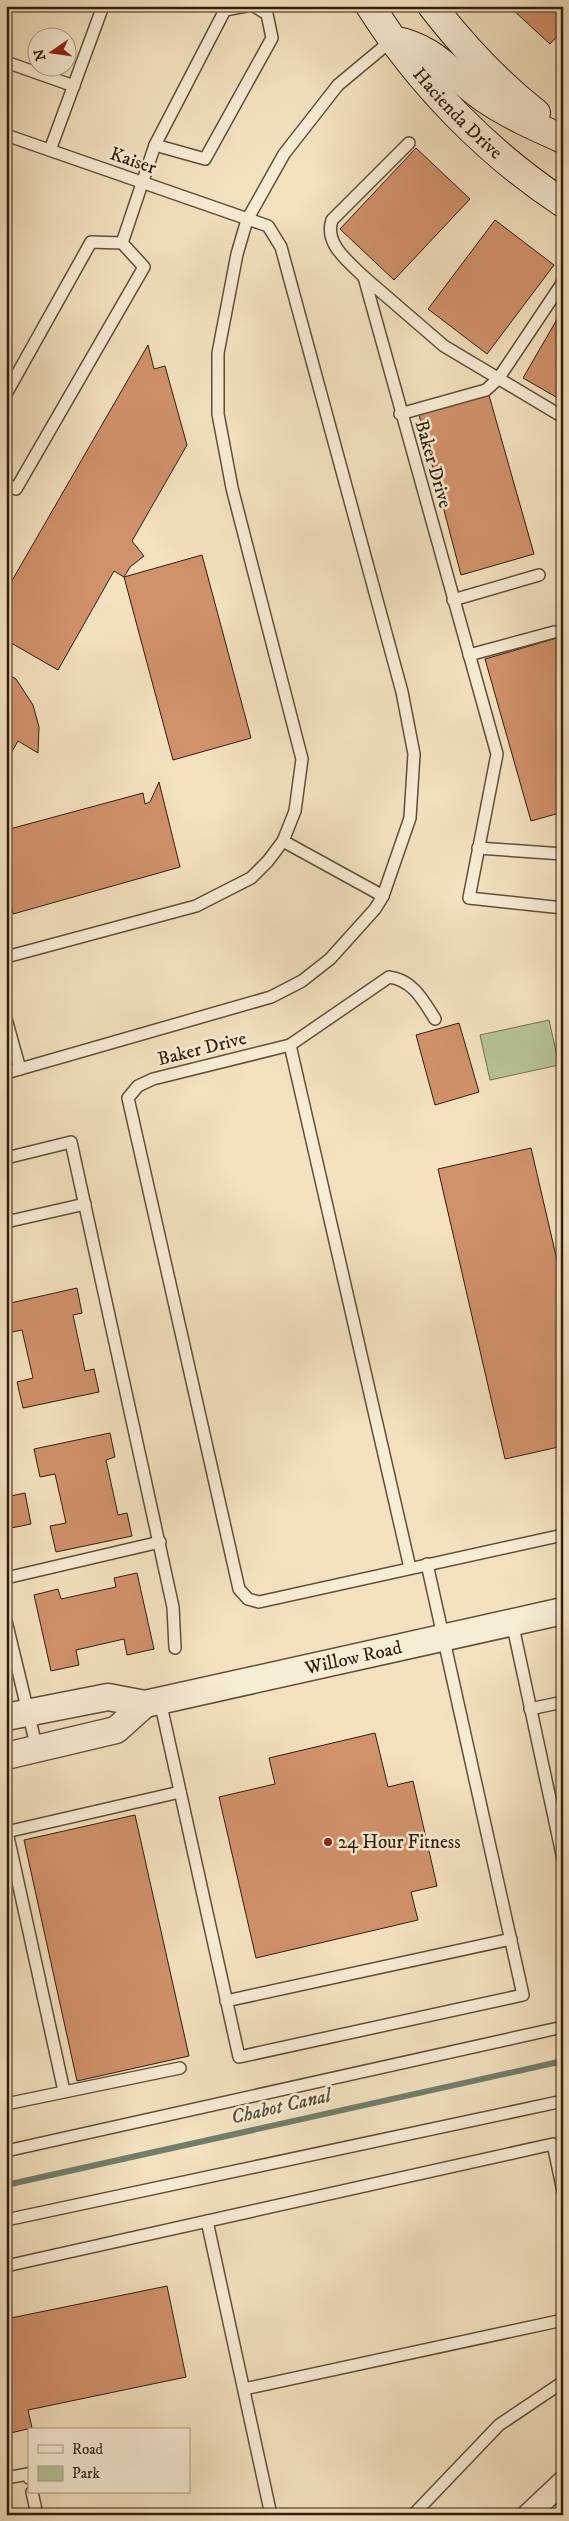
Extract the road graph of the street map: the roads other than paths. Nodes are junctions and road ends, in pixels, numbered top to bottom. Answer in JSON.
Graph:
{"nodes":[{"id":1,"x":103,"y":6,"type":"edge"},
{"id":2,"x":246,"y":6,"type":"edge"},
{"id":3,"x":254,"y":6,"type":"edge"},
{"id":4,"x":370,"y":6,"type":"edge"},
{"id":5,"x":432,"y":6,"type":"edge"},
{"id":6,"x":392,"y":40,"type":"junction"},
{"id":7,"x":6,"y":62,"type":"edge"},
{"id":8,"x":74,"y":86,"type":"junction"},
{"id":9,"x":563,"y":134,"type":"edge"},
{"id":10,"x":6,"y":135,"type":"edge"},
{"id":11,"x":563,"y":139,"type":"edge"},
{"id":12,"x":409,"y":143,"type":"dead end"},
{"id":13,"x":155,"y":145,"type":"junction"},
{"id":14,"x":50,"y":150,"type":"junction"},
{"id":15,"x":142,"y":182,"type":"junction"},
{"id":16,"x":563,"y":204,"type":"edge"},
{"id":17,"x":247,"y":220,"type":"junction"},
{"id":18,"x":122,"y":243,"type":"junction"},
{"id":19,"x":364,"y":277,"type":"junction"},
{"id":20,"x":563,"y":282,"type":"edge"},
{"id":21,"x":498,"y":379,"type":"junction"},
{"id":22,"x":6,"y":394,"type":"edge"},
{"id":23,"x":400,"y":414,"type":"junction"},
{"id":24,"x":563,"y":418,"type":"edge"},
{"id":25,"x":6,"y":484,"type":"edge"},
{"id":26,"x":539,"y":575,"type":"dead end"},
{"id":27,"x":453,"y":600,"type":"junction"},
{"id":28,"x":554,"y":632,"type":"dead end"},
{"id":29,"x":469,"y":655,"type":"junction"},
{"id":30,"x":283,"y":841,"type":"junction"},
{"id":31,"x":478,"y":848,"type":"junction"},
{"id":32,"x":563,"y":854,"type":"edge"},
{"id":33,"x":383,"y":896,"type":"junction"},
{"id":34,"x":563,"y":908,"type":"edge"},
{"id":35,"x":6,"y":957,"type":"edge"},
{"id":36,"x":6,"y":1019,"type":"edge"},
{"id":37,"x":435,"y":1019,"type":"dead end"},
{"id":38,"x":290,"y":1045,"type":"junction"},
{"id":39,"x":20,"y":1070,"type":"junction"},
{"id":40,"x":6,"y":1074,"type":"edge"},
{"id":41,"x":6,"y":1158,"type":"edge"},
{"id":42,"x":85,"y":1204,"type":"junction"},
{"id":43,"x":6,"y":1222,"type":"edge"},
{"id":44,"x":563,"y":1535,"type":"edge"},
{"id":45,"x":160,"y":1542,"type":"junction"},
{"id":46,"x":427,"y":1564,"type":"junction"},
{"id":47,"x":410,"y":1568,"type":"junction"},
{"id":48,"x":6,"y":1578,"type":"edge"},
{"id":49,"x":563,"y":1611,"type":"edge"},
{"id":50,"x":6,"y":1621,"type":"edge"},
{"id":51,"x":512,"y":1622,"type":"junction"},
{"id":52,"x":444,"y":1637,"type":"junction"},
{"id":53,"x":175,"y":1648,"type":"dead end"},
{"id":54,"x":153,"y":1702,"type":"junction"},
{"id":55,"x":563,"y":1702,"type":"edge"},
{"id":56,"x":530,"y":1709,"type":"junction"},
{"id":57,"x":17,"y":1715,"type":"edge"},
{"id":58,"x":36,"y":1749,"type":"junction"},
{"id":59,"x":6,"y":1756,"type":"edge"},
{"id":60,"x":180,"y":1792,"type":"junction"},
{"id":61,"x":6,"y":1832,"type":"edge"},
{"id":62,"x":563,"y":1859,"type":"edge"},
{"id":63,"x":511,"y":1939,"type":"junction"},
{"id":64,"x":226,"y":2001,"type":"junction"},
{"id":65,"x":563,"y":2027,"type":"edge"},
{"id":66,"x":180,"y":2068,"type":"dead end"},
{"id":67,"x":64,"y":2091,"type":"junction"},
{"id":68,"x":563,"y":2101,"type":"edge"},
{"id":69,"x":6,"y":2104,"type":"edge"},
{"id":70,"x":6,"y":2151,"type":"edge"},
{"id":71,"x":563,"y":2191,"type":"edge"},
{"id":72,"x":6,"y":2220,"type":"edge"},
{"id":73,"x":207,"y":2221,"type":"junction"},
{"id":74,"x":6,"y":2266,"type":"edge"},
{"id":75,"x":563,"y":2320,"type":"edge"},
{"id":76,"x":563,"y":2382,"type":"edge"},
{"id":77,"x":244,"y":2388,"type":"junction"},
{"id":78,"x":28,"y":2474,"type":"edge"},
{"id":79,"x":6,"y":2478,"type":"edge"},
{"id":80,"x":563,"y":2482,"type":"edge"},
{"id":81,"x":32,"y":2494,"type":"edge"},
{"id":82,"x":37,"y":2515,"type":"edge"},
{"id":83,"x":271,"y":2515,"type":"edge"},
{"id":84,"x":413,"y":2515,"type":"edge"},
{"id":85,"x":528,"y":2515,"type":"edge"}],
"edges":[{"from":1,"to":8,"type":"lane"},
{"from":2,"to":13,"type":"lane"},
{"from":3,"to":13,"type":"lane"},
{"from":4,"to":6,"type":"main road","name":"Hacienda Drive"},
{"from":5,"to":9,"type":"main road"},
{"from":6,"to":11,"type":"main road"},
{"from":6,"to":16,"type":"main road","name":"Hacienda Drive"},
{"from":6,"to":17,"type":"lane"},
{"from":7,"to":8,"type":"lane"},
{"from":8,"to":14,"type":"lane"},
{"from":10,"to":14,"type":"lane","name":"Kaiser"},
{"from":12,"to":19,"type":"lane"},
{"from":13,"to":15,"type":"lane"},
{"from":14,"to":15,"type":"lane","name":"Kaiser"},
{"from":15,"to":17,"type":"lane","name":"Kaiser"},
{"from":15,"to":18,"type":"lane"},
{"from":17,"to":30,"type":"lane"},
{"from":17,"to":33,"type":"lane","name":"Kaiser"},
{"from":18,"to":22,"type":"lane"},
{"from":18,"to":25,"type":"lane"},
{"from":19,"to":21,"type":"lane"},
{"from":19,"to":23,"type":"lane","name":"Baker Drive"},
{"from":20,"to":21,"type":"lane"},
{"from":21,"to":23,"type":"lane"},
{"from":21,"to":24,"type":"lane"},
{"from":23,"to":27,"type":"lane","name":"Baker Drive"},
{"from":26,"to":27,"type":"lane"},
{"from":27,"to":29,"type":"lane","name":"Baker Drive"},
{"from":28,"to":29,"type":"lane"},
{"from":29,"to":31,"type":"lane","name":"Baker Drive"},
{"from":30,"to":33,"type":"lane"},
{"from":30,"to":35,"type":"lane"},
{"from":31,"to":32,"type":"lane"},
{"from":31,"to":34,"type":"lane","name":"Baker Drive"},
{"from":33,"to":39,"type":"lane","name":"Kaiser"},
{"from":36,"to":39,"type":"lane"},
{"from":37,"to":38,"type":"lane"},
{"from":38,"to":47,"type":"lane"},
{"from":38,"to":47,"type":"lane","name":"Baker Drive"},
{"from":39,"to":40,"type":"lane","name":"Kaiser"},
{"from":41,"to":42,"type":"lane"},
{"from":42,"to":43,"type":"lane"},
{"from":42,"to":45,"type":"lane"},
{"from":44,"to":46,"type":"lane"},
{"from":45,"to":48,"type":"lane"},
{"from":45,"to":53,"type":"lane"},
{"from":46,"to":47,"type":"lane"},
{"from":46,"to":52,"type":"lane"},
{"from":49,"to":51,"type":"street","name":"Willow Road"},
{"from":50,"to":57,"type":"lane"},
{"from":51,"to":52,"type":"street","name":"Willow Road"},
{"from":51,"to":56,"type":"lane"},
{"from":52,"to":54,"type":"street","name":"Willow Road"},
{"from":52,"to":63,"type":"lane"},
{"from":54,"to":57,"type":"street","name":"Willow Road"},
{"from":54,"to":58,"type":"street","name":"Willow Road"},
{"from":54,"to":60,"type":"lane"},
{"from":55,"to":56,"type":"lane"},
{"from":56,"to":62,"type":"lane"},
{"from":57,"to":58,"type":"lane"},
{"from":58,"to":59,"type":"street","name":"Willow Road"},
{"from":60,"to":61,"type":"lane"},
{"from":60,"to":64,"type":"lane"},
{"from":61,"to":67,"type":"lane"},
{"from":63,"to":64,"type":"lane"},
{"from":63,"to":64,"type":"lane"},
{"from":65,"to":70,"type":"lane"},
{"from":66,"to":67,"type":"lane"},
{"from":67,"to":69,"type":"lane"},
{"from":68,"to":72,"type":"lane"},
{"from":71,"to":73,"type":"lane"},
{"from":73,"to":74,"type":"lane"},
{"from":73,"to":77,"type":"lane"},
{"from":75,"to":77,"type":"lane"},
{"from":76,"to":84,"type":"lane"},
{"from":77,"to":83,"type":"lane"},
{"from":78,"to":79,"type":"lane"},
{"from":80,"to":85,"type":"street"},
{"from":81,"to":82,"type":"lane"}]}
